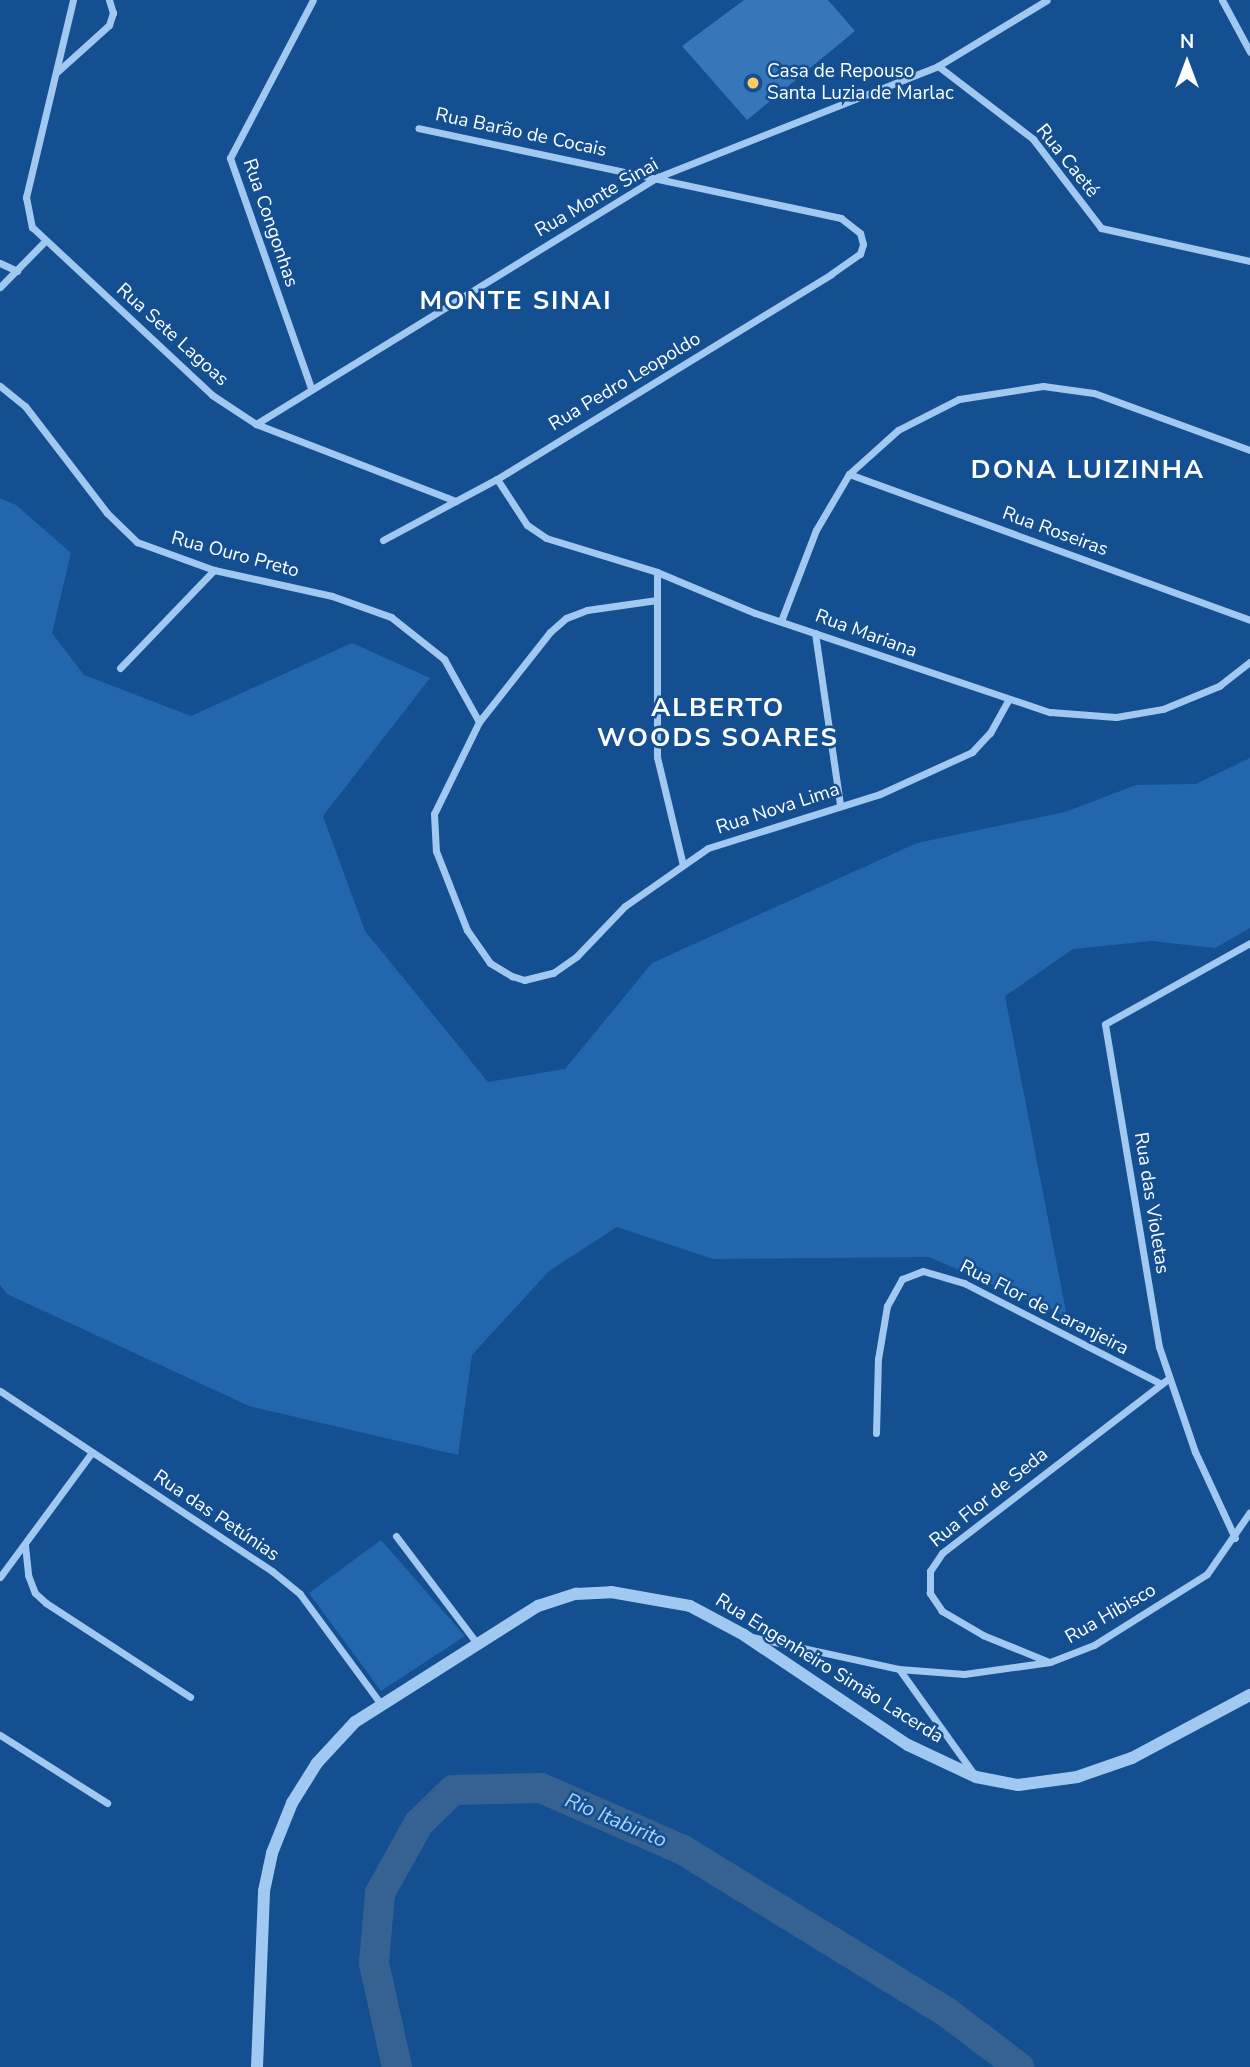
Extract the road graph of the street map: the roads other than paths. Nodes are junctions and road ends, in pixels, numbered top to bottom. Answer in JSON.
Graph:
{"nodes":[{"id":1,"x":73,"y":0,"type":"edge"},
{"id":2,"x":109,"y":0,"type":"edge"},
{"id":3,"x":313,"y":0,"type":"edge"},
{"id":4,"x":1047,"y":0,"type":"edge"},
{"id":5,"x":1222,"y":0,"type":"edge"},
{"id":6,"x":1250,"y":51,"type":"edge"},
{"id":7,"x":938,"y":66,"type":"junction"},
{"id":8,"x":56,"y":73,"type":"junction"},
{"id":9,"x":418,"y":128,"type":"dead end"},
{"id":10,"x":658,"y":177,"type":"junction"},
{"id":11,"x":860,"y":233,"type":"joint"},
{"id":12,"x":45,"y":241,"type":"junction"},
{"id":13,"x":1250,"y":261,"type":"edge"},
{"id":14,"x":0,"y":263,"type":"edge"},
{"id":15,"x":17,"y":271,"type":"junction"},
{"id":16,"x":0,"y":287,"type":"edge"},
{"id":17,"x":0,"y":386,"type":"edge"},
{"id":18,"x":311,"y":388,"type":"junction"},
{"id":19,"x":256,"y":424,"type":"junction"},
{"id":20,"x":1250,"y":450,"type":"edge"},
{"id":21,"x":849,"y":474,"type":"junction"},
{"id":22,"x":496,"y":479,"type":"junction"},
{"id":23,"x":456,"y":501,"type":"junction"},
{"id":24,"x":383,"y":540,"type":"dead end"},
{"id":25,"x":215,"y":570,"type":"junction"},
{"id":26,"x":657,"y":572,"type":"junction"},
{"id":27,"x":657,"y":600,"type":"junction"},
{"id":28,"x":1250,"y":620,"type":"edge"},
{"id":29,"x":781,"y":621,"type":"junction"},
{"id":30,"x":815,"y":633,"type":"junction"},
{"id":31,"x":1250,"y":662,"type":"edge"},
{"id":32,"x":120,"y":668,"type":"dead end"},
{"id":33,"x":1008,"y":701,"type":"junction"},
{"id":34,"x":479,"y":722,"type":"junction"},
{"id":35,"x":840,"y":805,"type":"junction"},
{"id":36,"x":682,"y":864,"type":"junction"},
{"id":37,"x":1250,"y":943,"type":"edge"},
{"id":38,"x":1168,"y":1378,"type":"junction"},
{"id":39,"x":1161,"y":1384,"type":"junction"},
{"id":40,"x":0,"y":1391,"type":"edge"},
{"id":41,"x":876,"y":1433,"type":"dead end"},
{"id":42,"x":92,"y":1452,"type":"junction"},
{"id":43,"x":1250,"y":1512,"type":"edge"},
{"id":44,"x":396,"y":1536,"type":"dead end"},
{"id":45,"x":1235,"y":1538,"type":"junction"},
{"id":46,"x":25,"y":1545,"type":"junction"},
{"id":47,"x":0,"y":1577,"type":"edge"},
{"id":48,"x":744,"y":1635,"type":"junction"},
{"id":49,"x":476,"y":1643,"type":"junction"},
{"id":50,"x":1050,"y":1662,"type":"junction"},
{"id":51,"x":899,"y":1669,"type":"junction"},
{"id":52,"x":1250,"y":1695,"type":"edge"},
{"id":53,"x":190,"y":1698,"type":"dead end"},
{"id":54,"x":380,"y":1703,"type":"junction"},
{"id":55,"x":0,"y":1735,"type":"edge"},
{"id":56,"x":976,"y":1777,"type":"junction"},
{"id":57,"x":107,"y":1803,"type":"dead end"},
{"id":58,"x":257,"y":2067,"type":"edge"}],
"edges":[{"from":1,"to":8,"type":"street","name":"Rua Sete Lagoas"},
{"from":2,"to":8,"type":"street"},
{"from":3,"to":18,"type":"street","name":"Rua Congonhas"},
{"from":4,"to":7,"type":"street","name":"Rua Monte Sinai"},
{"from":5,"to":6,"type":"street"},
{"from":7,"to":10,"type":"street","name":"Rua Monte Sinai"},
{"from":7,"to":13,"type":"street","name":"Rua Caeté"},
{"from":8,"to":12,"type":"street","name":"Rua Sete Lagoas"},
{"from":9,"to":10,"type":"street","name":"Rua Barão de Cocais"},
{"from":10,"to":11,"type":"street","name":"Rua Barão de Cocais"},
{"from":10,"to":18,"type":"street","name":"Rua Monte Sinai"},
{"from":11,"to":22,"type":"street","name":"Rua Pedro Leopoldo"},
{"from":12,"to":15,"type":"street"},
{"from":12,"to":19,"type":"street","name":"Rua Sete Lagoas"},
{"from":14,"to":15,"type":"street"},
{"from":15,"to":16,"type":"street"},
{"from":17,"to":25,"type":"street","name":"Rua Ouro Preto"},
{"from":18,"to":19,"type":"street","name":"Rua Monte Sinai"},
{"from":19,"to":23,"type":"street","name":"Rua Sete Lagoas"},
{"from":20,"to":21,"type":"street"},
{"from":21,"to":28,"type":"street","name":"Rua Roseiras"},
{"from":21,"to":29,"type":"street"},
{"from":22,"to":23,"type":"street","name":"Rua Pedro Leopoldo"},
{"from":22,"to":26,"type":"street","name":"Rua Mariana"},
{"from":23,"to":24,"type":"street","name":"Rua Pedro Leopoldo"},
{"from":25,"to":32,"type":"street"},
{"from":25,"to":34,"type":"street","name":"Rua Ouro Preto"},
{"from":26,"to":27,"type":"street"},
{"from":26,"to":29,"type":"street","name":"Rua Mariana"},
{"from":27,"to":34,"type":"street"},
{"from":27,"to":36,"type":"street"},
{"from":29,"to":30,"type":"street","name":"Rua Mariana"},
{"from":30,"to":33,"type":"street","name":"Rua Mariana"},
{"from":30,"to":35,"type":"street"},
{"from":31,"to":33,"type":"street","name":"Rua Mariana"},
{"from":33,"to":35,"type":"street","name":"Rua Nova Lima"},
{"from":34,"to":36,"type":"street","name":"Rua Nova Lima"},
{"from":35,"to":36,"type":"street","name":"Rua Nova Lima"},
{"from":37,"to":38,"type":"street","name":"Rua das Violetas"},
{"from":38,"to":39,"type":"street","name":"Rua Flor de Seda"},
{"from":38,"to":45,"type":"street","name":"Rua das Violetas"},
{"from":39,"to":41,"type":"street","name":"Rua Flor de Laranjeira"},
{"from":39,"to":50,"type":"street","name":"Rua Flor de Seda"},
{"from":40,"to":42,"type":"street","name":"Rua das Petúnias"},
{"from":42,"to":46,"type":"street"},
{"from":42,"to":54,"type":"street","name":"Rua das Petúnias"},
{"from":43,"to":45,"type":"street","name":"Rua Hibisco"},
{"from":44,"to":49,"type":"street"},
{"from":45,"to":50,"type":"street","name":"Rua Hibisco"},
{"from":46,"to":47,"type":"street"},
{"from":46,"to":53,"type":"street"},
{"from":48,"to":49,"type":"street","name":"Rua Engenheiro Simão Lacerda"},
{"from":48,"to":51,"type":"street","name":"Rua Hibisco"},
{"from":48,"to":56,"type":"street","name":"Rua Engenheiro Simão Lacerda"},
{"from":49,"to":54,"type":"street","name":"Rua Engenheiro Simão Lacerda"},
{"from":50,"to":51,"type":"street","name":"Rua Hibisco"},
{"from":51,"to":56,"type":"street"},
{"from":52,"to":56,"type":"street","name":"Rua Engenheiro Simão Lacerda"},
{"from":54,"to":58,"type":"street","name":"Rua Engenheiro Simão Lacerda"},
{"from":55,"to":57,"type":"street"}]}
